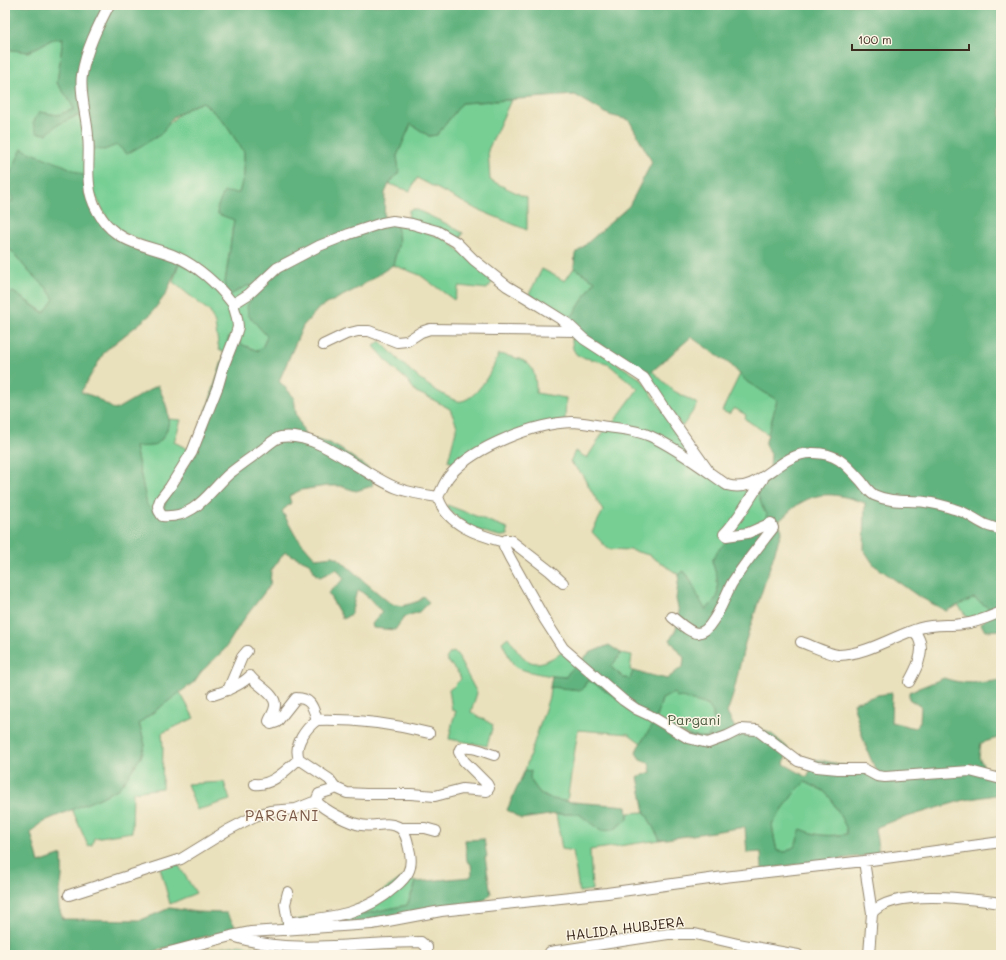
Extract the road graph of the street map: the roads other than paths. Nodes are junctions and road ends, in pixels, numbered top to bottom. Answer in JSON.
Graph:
{"nodes":[{"id":1,"x":109,"y":5,"type":"edge"},
{"id":2,"x":233,"y":304,"type":"junction"},
{"id":3,"x":575,"y":331,"type":"junction"},
{"id":4,"x":323,"y":346,"type":"dead end"},
{"id":5,"x":709,"y":472,"type":"junction"},
{"id":6,"x":764,"y":478,"type":"junction"},
{"id":7,"x":438,"y":497,"type":"junction"},
{"id":8,"x":1001,"y":530,"type":"edge"},
{"id":9,"x":504,"y":542,"type":"junction"},
{"id":10,"x":563,"y":583,"type":"dead end"},
{"id":11,"x":1001,"y":612,"type":"edge"},
{"id":12,"x":672,"y":617,"type":"dead end"},
{"id":13,"x":915,"y":630,"type":"junction"},
{"id":14,"x":801,"y":642,"type":"dead end"},
{"id":15,"x":250,"y":676,"type":"junction"},
{"id":16,"x":909,"y":682,"type":"dead end"},
{"id":17,"x":228,"y":690,"type":"junction"},
{"id":18,"x":213,"y":695,"type":"dead end"},
{"id":19,"x":317,"y":720,"type":"junction"},
{"id":20,"x":428,"y":733,"type":"dead end"},
{"id":21,"x":494,"y":755,"type":"dead end"},
{"id":22,"x":298,"y":759,"type":"junction"},
{"id":23,"x":1001,"y":779,"type":"edge"},
{"id":24,"x":255,"y":784,"type":"dead end"},
{"id":25,"x":336,"y":788,"type":"junction"},
{"id":26,"x":316,"y":801,"type":"junction"},
{"id":27,"x":400,"y":828,"type":"junction"},
{"id":28,"x":436,"y":831,"type":"dead end"},
{"id":29,"x":1001,"y":842,"type":"edge"},
{"id":30,"x":864,"y":861,"type":"junction"},
{"id":31,"x":288,"y":892,"type":"dead end"},
{"id":32,"x":69,"y":895,"type":"dead end"},
{"id":33,"x":1001,"y":903,"type":"edge"},
{"id":34,"x":872,"y":913,"type":"junction"},
{"id":35,"x":288,"y":927,"type":"junction"},
{"id":36,"x":231,"y":936,"type":"junction"},
{"id":37,"x":550,"y":952,"type":"dead end"},
{"id":38,"x":158,"y":955,"type":"edge"},
{"id":39,"x":427,"y":955,"type":"edge"},
{"id":40,"x":798,"y":955,"type":"edge"},
{"id":41,"x":869,"y":955,"type":"edge"}],
"edges":[{"from":1,"to":2,"type":"street"},
{"from":2,"to":3,"type":"street"},
{"from":2,"to":7,"type":"street"},
{"from":3,"to":4,"type":"street"},
{"from":3,"to":5,"type":"street"},
{"from":5,"to":6,"type":"street"},
{"from":5,"to":7,"type":"street"},
{"from":6,"to":8,"type":"street"},
{"from":6,"to":12,"type":"street"},
{"from":7,"to":9,"type":"street"},
{"from":9,"to":10,"type":"street"},
{"from":9,"to":23,"type":"street"},
{"from":11,"to":13,"type":"street"},
{"from":13,"to":14,"type":"street"},
{"from":13,"to":16,"type":"street"},
{"from":15,"to":17,"type":"street"},
{"from":15,"to":17,"type":"street"},
{"from":15,"to":19,"type":"street"},
{"from":17,"to":18,"type":"street"},
{"from":19,"to":20,"type":"street"},
{"from":19,"to":22,"type":"street"},
{"from":21,"to":25,"type":"street"},
{"from":22,"to":24,"type":"street"},
{"from":22,"to":25,"type":"street"},
{"from":25,"to":26,"type":"street"},
{"from":26,"to":27,"type":"street"},
{"from":26,"to":32,"type":"street"},
{"from":27,"to":28,"type":"street"},
{"from":27,"to":35,"type":"street"},
{"from":29,"to":30,"type":"street"},
{"from":30,"to":34,"type":"street"},
{"from":30,"to":35,"type":"street"},
{"from":31,"to":35,"type":"street"},
{"from":33,"to":34,"type":"street"},
{"from":34,"to":41,"type":"street"},
{"from":35,"to":36,"type":"street"},
{"from":36,"to":38,"type":"street"},
{"from":36,"to":39,"type":"street"},
{"from":37,"to":40,"type":"street","name":"HALIDA HUBJERA"}]}
